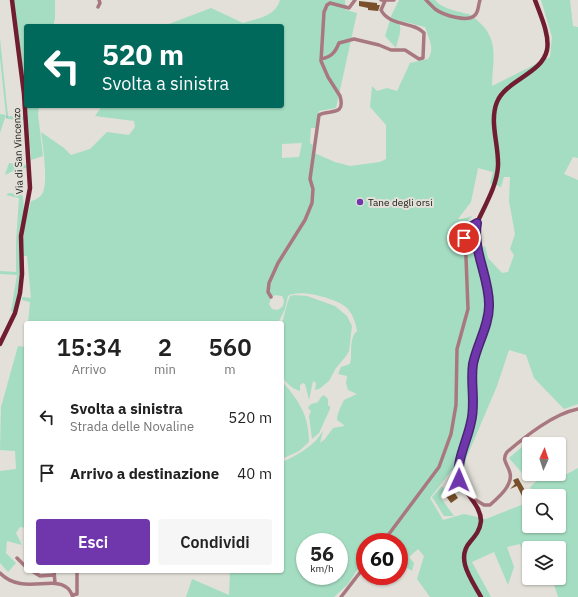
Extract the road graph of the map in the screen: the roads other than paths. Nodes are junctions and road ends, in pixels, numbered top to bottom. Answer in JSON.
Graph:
{"nodes":[{"id":1,"x":12,"y":0,"type":"edge"},
{"id":2,"x":99,"y":0,"type":"edge"},
{"id":3,"x":355,"y":0,"type":"edge"},
{"id":4,"x":383,"y":0,"type":"edge"},
{"id":5,"x":394,"y":0,"type":"edge"},
{"id":6,"x":426,"y":0,"type":"edge"},
{"id":7,"x":480,"y":0,"type":"edge"},
{"id":8,"x":535,"y":0,"type":"edge"},
{"id":9,"x":98,"y":7,"type":"dead end"},
{"id":10,"x":321,"y":58,"type":"junction"},
{"id":11,"x":24,"y":94,"type":"edge"},
{"id":12,"x":25,"y":108,"type":"edge"},
{"id":13,"x":477,"y":223,"type":"junction"},
{"id":14,"x":271,"y":297,"type":"dead end"},
{"id":15,"x":0,"y":344,"type":"edge"},
{"id":16,"x":578,"y":409,"type":"edge"},
{"id":17,"x":467,"y":493,"type":"junction"},
{"id":18,"x":390,"y":533,"type":"edge"},
{"id":19,"x":17,"y":558,"type":"dead end"},
{"id":20,"x":24,"y":565,"type":"edge"},
{"id":21,"x":0,"y":573,"type":"edge"},
{"id":22,"x":35,"y":573,"type":"edge"},
{"id":23,"x":54,"y":573,"type":"edge"},
{"id":24,"x":77,"y":573,"type":"edge"},
{"id":25,"x":356,"y":578,"type":"edge"},
{"id":26,"x":54,"y":583,"type":"junction"},
{"id":27,"x":73,"y":596,"type":"edge"},
{"id":28,"x":341,"y":597,"type":"edge"},
{"id":29,"x":481,"y":597,"type":"edge"}],
"edges":[{"from":1,"to":11,"type":"main road","name":"Via di San Vincenzo"},
{"from":2,"to":9,"type":"street"},
{"from":3,"to":10,"type":"street"},
{"from":4,"to":5,"type":"street"},
{"from":4,"to":10,"type":"street"},
{"from":6,"to":7,"type":"street"},
{"from":8,"to":13,"type":"main road"},
{"from":10,"to":14,"type":"street"},
{"from":12,"to":15,"type":"main road","name":"Via di San Vincenzo"},
{"from":13,"to":17,"type":"main road"},
{"from":13,"to":18,"type":"street"},
{"from":16,"to":17,"type":"street"},
{"from":17,"to":29,"type":"main road"},
{"from":19,"to":20,"type":"street"},
{"from":21,"to":26,"type":"street"},
{"from":22,"to":23,"type":"street"},
{"from":23,"to":26,"type":"street"},
{"from":24,"to":27,"type":"street"},
{"from":25,"to":28,"type":"street"},
{"from":26,"to":27,"type":"street"}]}
